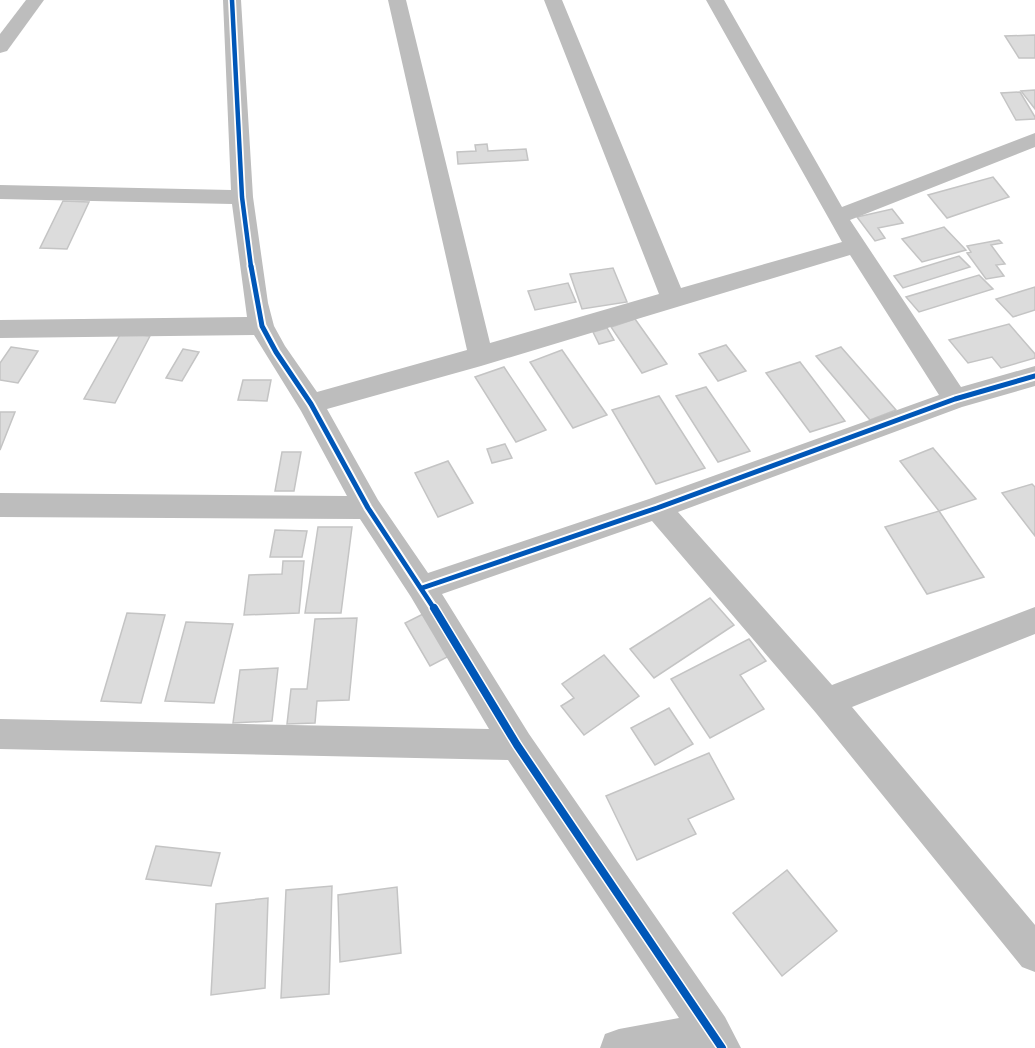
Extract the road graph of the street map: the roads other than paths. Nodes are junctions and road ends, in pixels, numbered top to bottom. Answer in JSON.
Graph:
{"nodes":[{"id":1,"x":35,"y":0,"type":"edge"},
{"id":2,"x":232,"y":0,"type":"edge"},
{"id":3,"x":397,"y":0,"type":"edge"},
{"id":4,"x":553,"y":0,"type":"edge"},
{"id":5,"x":715,"y":0,"type":"edge"},
{"id":6,"x":0,"y":47,"type":"edge"},
{"id":7,"x":1035,"y":139,"type":"edge"},
{"id":8,"x":0,"y":192,"type":"edge"},
{"id":9,"x":242,"y":197,"type":"junction"},
{"id":10,"x":837,"y":217,"type":"junction"},
{"id":11,"x":856,"y":246,"type":"junction"},
{"id":12,"x":673,"y":298,"type":"junction"},
{"id":13,"x":262,"y":327,"type":"junction"},
{"id":14,"x":0,"y":328,"type":"edge"},
{"id":15,"x":481,"y":357,"type":"junction"},
{"id":16,"x":1035,"y":376,"type":"edge"},
{"id":17,"x":955,"y":399,"type":"junction"},
{"id":18,"x":311,"y":404,"type":"junction"},
{"id":19,"x":0,"y":505,"type":"edge"},
{"id":20,"x":368,"y":508,"type":"junction"},
{"id":21,"x":657,"y":508,"type":"junction"},
{"id":22,"x":422,"y":588,"type":"junction"},
{"id":23,"x":1035,"y":620,"type":"edge"},
{"id":24,"x":827,"y":702,"type":"junction"},
{"id":25,"x":0,"y":734,"type":"edge"},
{"id":26,"x":517,"y":745,"type":"junction"},
{"id":27,"x":1035,"y":954,"type":"edge"},
{"id":28,"x":716,"y":1040,"type":"edge"},
{"id":29,"x":619,"y":1048,"type":"edge"}],
"edges":[{"from":1,"to":6,"type":"street"},
{"from":2,"to":9,"type":"street"},
{"from":3,"to":15,"type":"street"},
{"from":4,"to":12,"type":"street"},
{"from":5,"to":10,"type":"street"},
{"from":7,"to":10,"type":"street"},
{"from":8,"to":9,"type":"street"},
{"from":9,"to":13,"type":"street"},
{"from":10,"to":11,"type":"street"},
{"from":11,"to":12,"type":"street"},
{"from":11,"to":17,"type":"street"},
{"from":12,"to":15,"type":"street"},
{"from":13,"to":14,"type":"street"},
{"from":13,"to":18,"type":"street"},
{"from":15,"to":18,"type":"street"},
{"from":16,"to":17,"type":"street"},
{"from":17,"to":21,"type":"street"},
{"from":18,"to":20,"type":"street"},
{"from":19,"to":20,"type":"street"},
{"from":20,"to":22,"type":"street"},
{"from":21,"to":22,"type":"street"},
{"from":21,"to":24,"type":"street"},
{"from":22,"to":26,"type":"street"},
{"from":23,"to":24,"type":"street"},
{"from":24,"to":27,"type":"street"},
{"from":25,"to":26,"type":"street"},
{"from":26,"to":28,"type":"street"},
{"from":28,"to":29,"type":"street"}]}
